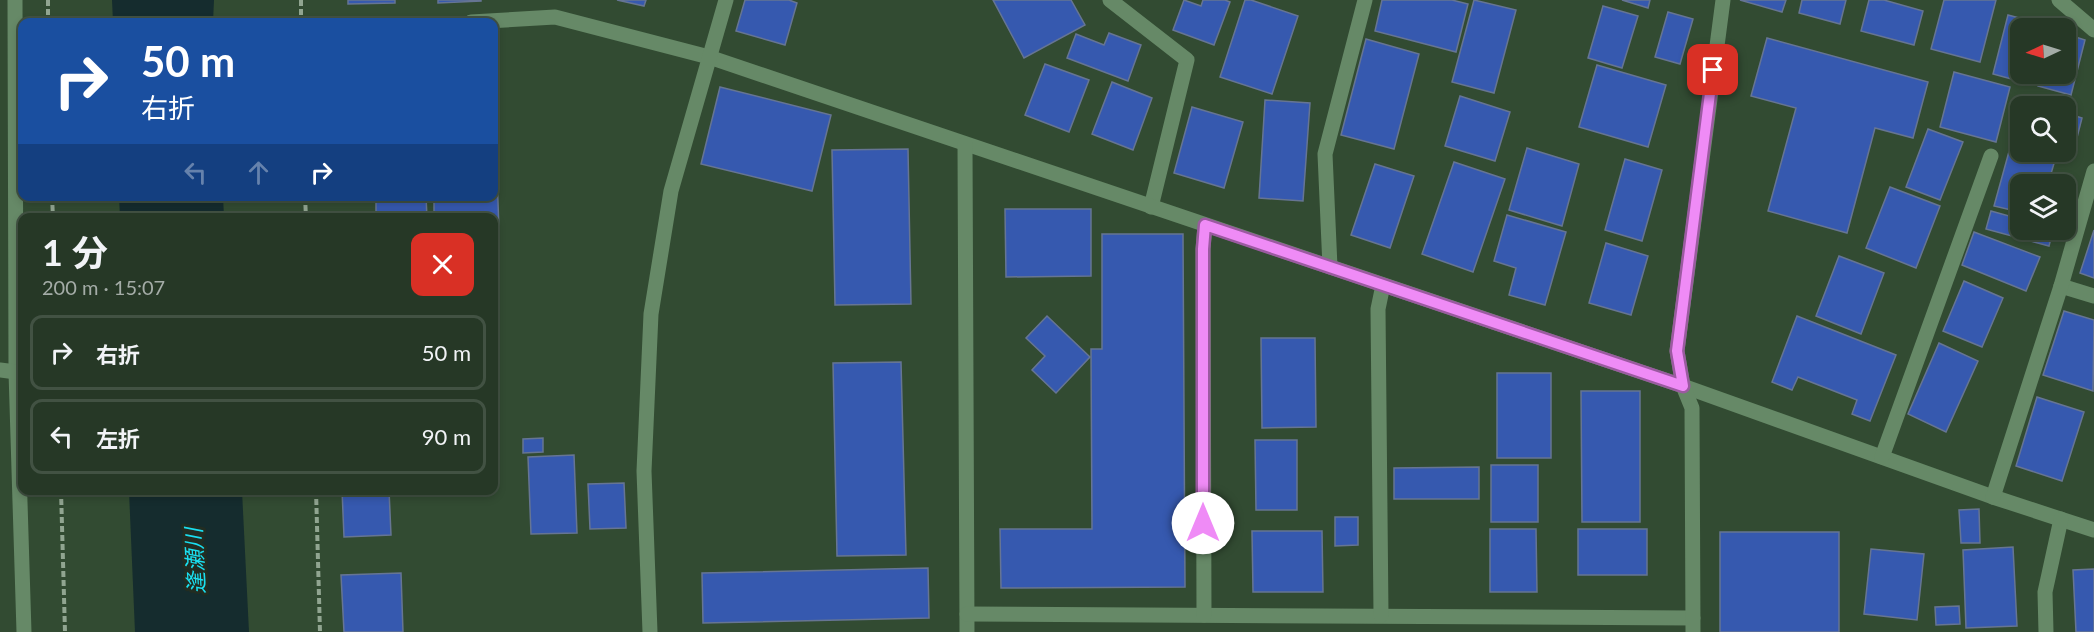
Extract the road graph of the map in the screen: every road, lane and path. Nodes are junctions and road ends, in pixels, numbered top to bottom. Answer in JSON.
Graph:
{"nodes":[{"id":1,"x":15,"y":0,"type":"edge"},
{"id":2,"x":48,"y":0,"type":"edge"},
{"id":3,"x":300,"y":0,"type":"edge"},
{"id":4,"x":726,"y":0,"type":"edge"},
{"id":5,"x":1110,"y":0,"type":"edge"},
{"id":6,"x":1365,"y":0,"type":"edge"},
{"id":7,"x":1723,"y":0,"type":"edge"},
{"id":8,"x":2059,"y":0,"type":"edge"},
{"id":9,"x":48,"y":18,"type":"edge"},
{"id":10,"x":301,"y":18,"type":"edge"},
{"id":11,"x":498,"y":20,"type":"edge"},
{"id":12,"x":2094,"y":30,"type":"edge"},
{"id":13,"x":709,"y":57,"type":"junction"},
{"id":14,"x":965,"y":144,"type":"junction"},
{"id":15,"x":1991,"y":156,"type":"dead end"},
{"id":16,"x":2094,"y":171,"type":"edge"},
{"id":17,"x":1151,"y":207,"type":"junction"},
{"id":18,"x":1205,"y":225,"type":"junction"},
{"id":19,"x":1330,"y":267,"type":"junction"},
{"id":20,"x":1383,"y":285,"type":"junction"},
{"id":21,"x":2061,"y":286,"type":"junction"},
{"id":22,"x":2094,"y":296,"type":"edge"},
{"id":23,"x":8,"y":371,"type":"edge"},
{"id":24,"x":1683,"y":386,"type":"junction"},
{"id":25,"x":1882,"y":457,"type":"junction"},
{"id":26,"x":61,"y":495,"type":"edge"},
{"id":27,"x":316,"y":495,"type":"edge"},
{"id":28,"x":1993,"y":497,"type":"junction"},
{"id":29,"x":2061,"y":519,"type":"junction"},
{"id":30,"x":2094,"y":530,"type":"edge"},
{"id":31,"x":967,"y":614,"type":"junction"},
{"id":32,"x":1204,"y":615,"type":"junction"},
{"id":33,"x":1381,"y":615,"type":"junction"},
{"id":34,"x":1693,"y":625,"type":"edge"},
{"id":35,"x":24,"y":632,"type":"edge"},
{"id":36,"x":65,"y":632,"type":"edge"},
{"id":37,"x":320,"y":632,"type":"edge"},
{"id":38,"x":650,"y":632,"type":"edge"},
{"id":39,"x":967,"y":632,"type":"edge"},
{"id":40,"x":2046,"y":632,"type":"edge"}],
"edges":[{"from":1,"to":23,"type":"street"},
{"from":2,"to":9,"type":"path"},
{"from":3,"to":10,"type":"path"},
{"from":4,"to":13,"type":"street"},
{"from":5,"to":17,"type":"street"},
{"from":6,"to":19,"type":"street"},
{"from":7,"to":24,"type":"street"},
{"from":8,"to":12,"type":"street"},
{"from":11,"to":13,"type":"street"},
{"from":13,"to":14,"type":"street"},
{"from":13,"to":38,"type":"street"},
{"from":14,"to":17,"type":"street"},
{"from":14,"to":31,"type":"street"},
{"from":15,"to":25,"type":"street"},
{"from":16,"to":21,"type":"street"},
{"from":17,"to":18,"type":"street"},
{"from":18,"to":19,"type":"street"},
{"from":18,"to":32,"type":"street"},
{"from":19,"to":20,"type":"street"},
{"from":20,"to":24,"type":"street"},
{"from":20,"to":33,"type":"street"},
{"from":21,"to":22,"type":"street"},
{"from":21,"to":28,"type":"street"},
{"from":23,"to":35,"type":"street"},
{"from":24,"to":25,"type":"street"},
{"from":24,"to":34,"type":"street"},
{"from":25,"to":28,"type":"street"},
{"from":26,"to":36,"type":"path"},
{"from":27,"to":37,"type":"path"},
{"from":28,"to":29,"type":"street"},
{"from":29,"to":30,"type":"street"},
{"from":29,"to":40,"type":"street"},
{"from":31,"to":32,"type":"street"},
{"from":31,"to":39,"type":"street"},
{"from":32,"to":33,"type":"street"},
{"from":33,"to":34,"type":"street"}]}
